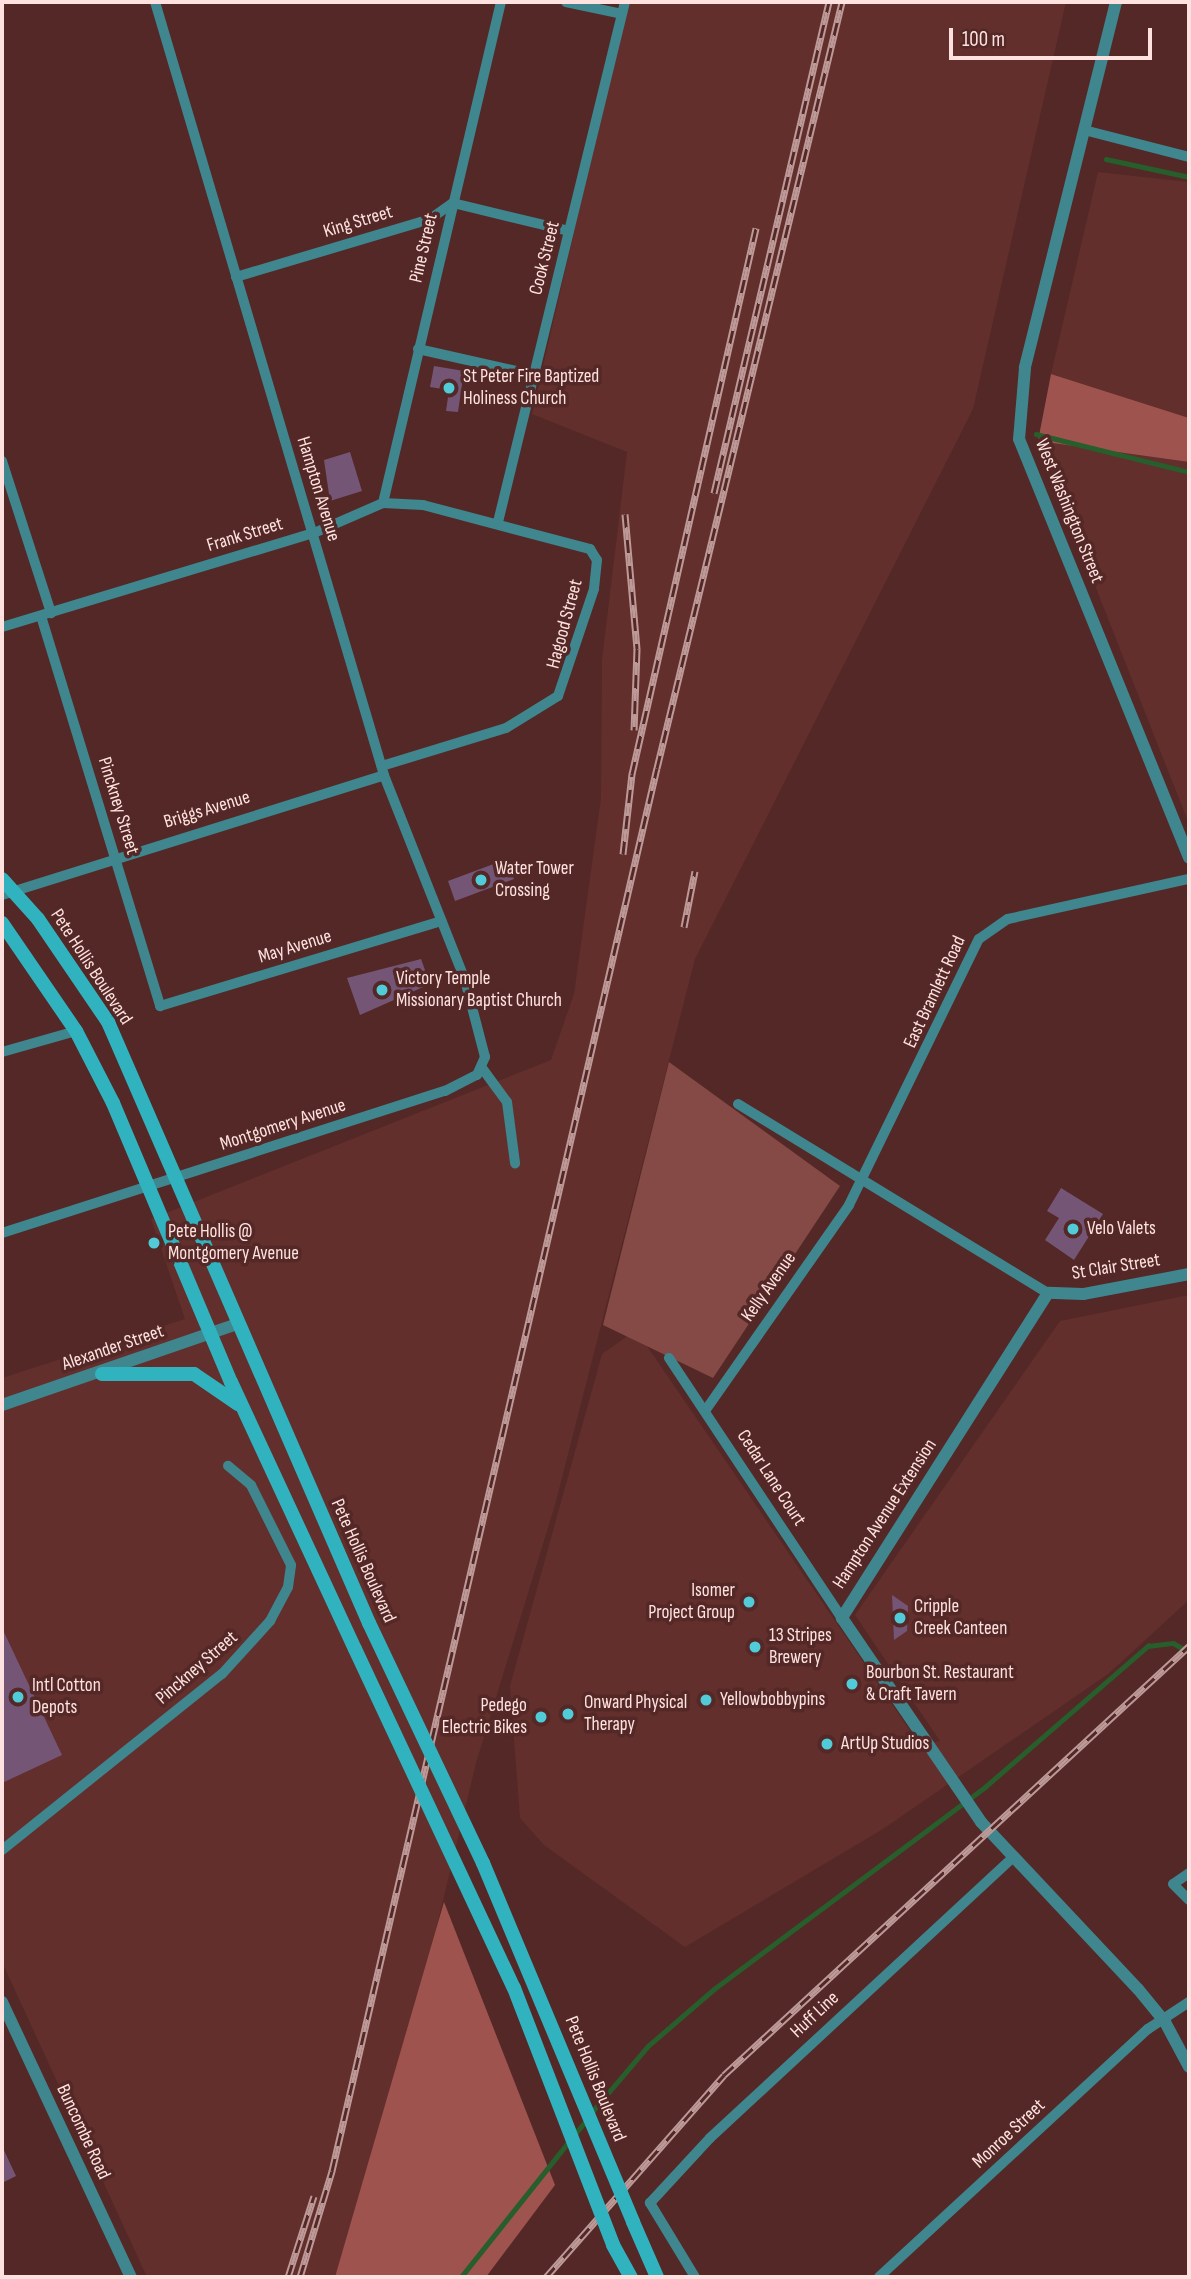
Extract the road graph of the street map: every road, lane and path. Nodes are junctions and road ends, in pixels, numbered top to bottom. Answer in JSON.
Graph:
{"nodes":[{"id":1,"x":155,"y":2,"type":"edge"},
{"id":2,"x":501,"y":2,"type":"edge"},
{"id":3,"x":566,"y":2,"type":"edge"},
{"id":4,"x":625,"y":2,"type":"edge"},
{"id":5,"x":1115,"y":2,"type":"edge"},
{"id":6,"x":622,"y":14,"type":"junction"},
{"id":7,"x":1084,"y":130,"type":"junction"},
{"id":8,"x":1189,"y":157,"type":"edge"},
{"id":9,"x":453,"y":203,"type":"junction"},
{"id":10,"x":569,"y":231,"type":"junction"},
{"id":11,"x":236,"y":277,"type":"junction"},
{"id":12,"x":418,"y":349,"type":"junction"},
{"id":13,"x":534,"y":375,"type":"junction"},
{"id":14,"x":2,"y":461,"type":"edge"},
{"id":15,"x":383,"y":503,"type":"junction"},
{"id":16,"x":498,"y":522,"type":"junction"},
{"id":17,"x":314,"y":533,"type":"junction"},
{"id":18,"x":46,"y":615,"type":"junction"},
{"id":19,"x":2,"y":627,"type":"edge"},
{"id":20,"x":383,"y":771,"type":"junction"},
{"id":21,"x":115,"y":856,"type":"junction"},
{"id":22,"x":1189,"y":858,"type":"edge"},
{"id":23,"x":1189,"y":880,"type":"edge"},
{"id":24,"x":5,"y":888,"type":"edge"},
{"id":25,"x":441,"y":921,"type":"junction"},
{"id":26,"x":2,"y":923,"type":"edge"},
{"id":27,"x":160,"y":1006,"type":"joint"},
{"id":28,"x":76,"y":1031,"type":"junction"},
{"id":29,"x":2,"y":1052,"type":"edge"},
{"id":30,"x":482,"y":1068,"type":"junction"},
{"id":31,"x":738,"y":1104,"type":"dead end"},
{"id":32,"x":515,"y":1163,"type":"dead end"},
{"id":33,"x":176,"y":1178,"type":"junction"},
{"id":34,"x":860,"y":1183,"type":"junction"},
{"id":35,"x":150,"y":1186,"type":"junction"},
{"id":36,"x":2,"y":1233,"type":"edge"},
{"id":37,"x":1189,"y":1274,"type":"edge"},
{"id":38,"x":1048,"y":1293,"type":"junction"},
{"id":39,"x":237,"y":1324,"type":"junction"},
{"id":40,"x":212,"y":1334,"type":"junction"},
{"id":41,"x":668,"y":1358,"type":"dead end"},
{"id":42,"x":102,"y":1374,"type":"junction"},
{"id":43,"x":2,"y":1405,"type":"edge"},
{"id":44,"x":705,"y":1411,"type":"junction"},
{"id":45,"x":247,"y":1415,"type":"junction"},
{"id":46,"x":228,"y":1466,"type":"dead end"},
{"id":47,"x":842,"y":1618,"type":"junction"},
{"id":48,"x":2,"y":1850,"type":"edge"},
{"id":49,"x":1011,"y":1859,"type":"junction"},
{"id":50,"x":1189,"y":1873,"type":"edge"},
{"id":51,"x":1189,"y":1900,"type":"edge"},
{"id":52,"x":2,"y":2002,"type":"edge"},
{"id":53,"x":1189,"y":2002,"type":"edge"},
{"id":54,"x":1165,"y":2022,"type":"junction"},
{"id":55,"x":1189,"y":2067,"type":"edge"},
{"id":56,"x":131,"y":2277,"type":"edge"},
{"id":57,"x":631,"y":2277,"type":"edge"},
{"id":58,"x":657,"y":2277,"type":"edge"},
{"id":59,"x":695,"y":2277,"type":"edge"},
{"id":60,"x":879,"y":2277,"type":"edge"}],
"edges":[{"from":1,"to":11,"type":"street","name":"Hampton Avenue"},
{"from":2,"to":9,"type":"street","name":"Pine Street"},
{"from":3,"to":6,"type":"street"},
{"from":4,"to":6,"type":"street","name":"Cook Street"},
{"from":5,"to":7,"type":"street","name":"West Washington Street"},
{"from":6,"to":10,"type":"street","name":"Cook Street"},
{"from":7,"to":8,"type":"street"},
{"from":7,"to":22,"type":"street","name":"West Washington Street"},
{"from":9,"to":10,"type":"street"},
{"from":9,"to":11,"type":"street","name":"King Street"},
{"from":9,"to":12,"type":"street","name":"Pine Street"},
{"from":10,"to":13,"type":"street","name":"Cook Street"},
{"from":11,"to":17,"type":"street","name":"Hampton Avenue"},
{"from":12,"to":13,"type":"street"},
{"from":12,"to":15,"type":"street","name":"Pine Street"},
{"from":13,"to":16,"type":"street","name":"Cook Street"},
{"from":14,"to":18,"type":"street","name":"Pinckney Street"},
{"from":15,"to":16,"type":"street","name":"Frank Street"},
{"from":15,"to":17,"type":"street","name":"Frank Street"},
{"from":16,"to":20,"type":"street","name":"Hagood Street"},
{"from":17,"to":18,"type":"street","name":"Frank Street"},
{"from":17,"to":20,"type":"street","name":"Hampton Avenue"},
{"from":18,"to":19,"type":"street","name":"Frank Street"},
{"from":18,"to":21,"type":"street","name":"Pinckney Street"},
{"from":20,"to":21,"type":"street","name":"Briggs Avenue"},
{"from":20,"to":25,"type":"street","name":"Hampton Avenue"},
{"from":21,"to":24,"type":"street","name":"Briggs Avenue"},
{"from":21,"to":27,"type":"street","name":"Pinckney Street"},
{"from":23,"to":34,"type":"street","name":"East Bramlett Road"},
{"from":24,"to":33,"type":"main road","name":"Pete Hollis Boulevard"},
{"from":25,"to":27,"type":"street","name":"May Avenue"},
{"from":25,"to":30,"type":"street","name":"Hampton Avenue"},
{"from":26,"to":28,"type":"main road"},
{"from":28,"to":29,"type":"street"},
{"from":28,"to":35,"type":"main road"},
{"from":30,"to":32,"type":"street"},
{"from":30,"to":33,"type":"street","name":"Montgomery Avenue"},
{"from":31,"to":34,"type":"street"},
{"from":33,"to":35,"type":"street","name":"Montgomery Avenue"},
{"from":33,"to":39,"type":"main road","name":"Pete Hollis Boulevard"},
{"from":34,"to":38,"type":"street"},
{"from":34,"to":44,"type":"street","name":"Kelly Avenue"},
{"from":35,"to":36,"type":"street","name":"Montgomery Avenue"},
{"from":35,"to":40,"type":"main road"},
{"from":37,"to":38,"type":"street","name":"St Clair Street"},
{"from":38,"to":47,"type":"street","name":"Hampton Avenue Extension"},
{"from":39,"to":40,"type":"street","name":"Alexander Street"},
{"from":39,"to":58,"type":"main road","name":"Pete Hollis Boulevard","bridge":true},
{"from":40,"to":42,"type":"street","name":"Alexander Street"},
{"from":40,"to":45,"type":"main road"},
{"from":41,"to":44,"type":"street","name":"Cedar Lane Court"},
{"from":42,"to":43,"type":"street","name":"Alexander Street"},
{"from":42,"to":45,"type":"main road"},
{"from":44,"to":47,"type":"street","name":"Cedar Lane Court"},
{"from":45,"to":57,"type":"main road","bridge":true},
{"from":46,"to":48,"type":"street","name":"Pinckney Street"},
{"from":47,"to":49,"type":"street","name":"Hampton Avenue Extension"},
{"from":49,"to":54,"type":"street","name":"Hampton Avenue Extension"},
{"from":49,"to":59,"type":"street","name":"Huff Line"},
{"from":50,"to":51,"type":"street"},
{"from":52,"to":56,"type":"street","name":"Buncombe Road"},
{"from":53,"to":54,"type":"street","name":"Monroe Street"},
{"from":54,"to":55,"type":"street","name":"Hampton Avenue Extension"},
{"from":54,"to":60,"type":"street","name":"Monroe Street"}]}
